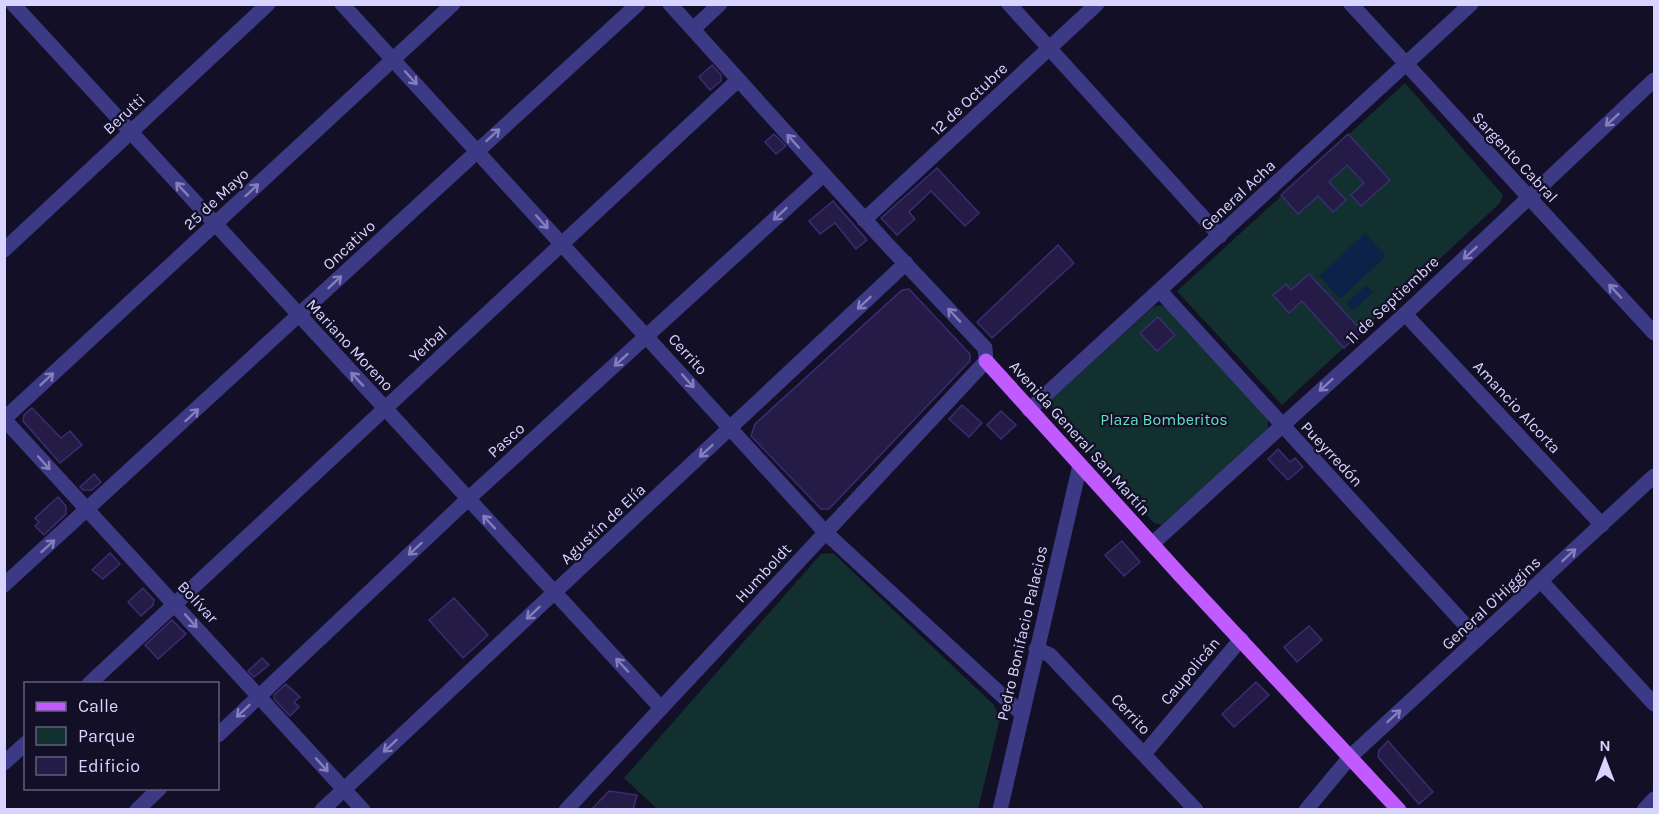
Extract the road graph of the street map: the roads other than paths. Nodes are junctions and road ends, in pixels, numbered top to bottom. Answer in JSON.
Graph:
{"nodes":[{"id":1,"x":13,"y":4,"type":"edge"},
{"id":2,"x":268,"y":4,"type":"edge"},
{"id":3,"x":342,"y":4,"type":"edge"},
{"id":4,"x":453,"y":4,"type":"edge"},
{"id":5,"x":638,"y":4,"type":"edge"},
{"id":6,"x":670,"y":4,"type":"edge"},
{"id":7,"x":720,"y":4,"type":"edge"},
{"id":8,"x":1009,"y":4,"type":"edge"},
{"id":9,"x":1097,"y":4,"type":"edge"},
{"id":10,"x":1351,"y":4,"type":"edge"},
{"id":11,"x":1471,"y":4,"type":"edge"},
{"id":12,"x":693,"y":29,"type":"junction"},
{"id":13,"x":1049,"y":50,"type":"junction"},
{"id":14,"x":393,"y":59,"type":"junction"},
{"id":15,"x":1406,"y":65,"type":"junction"},
{"id":16,"x":738,"y":80,"type":"junction"},
{"id":17,"x":1654,"y":80,"type":"edge"},
{"id":18,"x":130,"y":133,"type":"junction"},
{"id":19,"x":476,"y":151,"type":"junction"},
{"id":20,"x":823,"y":175,"type":"junction"},
{"id":21,"x":1528,"y":198,"type":"junction"},
{"id":22,"x":864,"y":220,"type":"junction"},
{"id":23,"x":215,"y":225,"type":"junction"},
{"id":24,"x":1220,"y":236,"type":"junction"},
{"id":25,"x":562,"y":244,"type":"junction"},
{"id":26,"x":4,"y":250,"type":"edge"},
{"id":27,"x":906,"y":263,"type":"junction"},
{"id":28,"x":1161,"y":292,"type":"junction"},
{"id":29,"x":1405,"y":314,"type":"junction"},
{"id":30,"x":299,"y":316,"type":"junction"},
{"id":31,"x":1654,"y":333,"type":"edge"},
{"id":32,"x":647,"y":336,"type":"junction"},
{"id":33,"x":986,"y":361,"type":"junction"},
{"id":34,"x":385,"y":409,"type":"junction"},
{"id":35,"x":1029,"y":410,"type":"junction"},
{"id":36,"x":4,"y":419,"type":"edge"},
{"id":37,"x":1281,"y":426,"type":"junction"},
{"id":38,"x":731,"y":428,"type":"junction"},
{"id":39,"x":1080,"y":465,"type":"junction"},
{"id":40,"x":1654,"y":476,"type":"edge"},
{"id":41,"x":468,"y":499,"type":"junction"},
{"id":42,"x":88,"y":511,"type":"junction"},
{"id":43,"x":1602,"y":525,"type":"junction"},
{"id":44,"x":825,"y":532,"type":"junction"},
{"id":45,"x":1152,"y":544,"type":"junction"},
{"id":46,"x":1541,"y":581,"type":"junction"},
{"id":47,"x":4,"y":585,"type":"edge"},
{"id":48,"x":555,"y":593,"type":"junction"},
{"id":49,"x":174,"y":603,"type":"junction"},
{"id":50,"x":1240,"y":639,"type":"junction"},
{"id":51,"x":1478,"y":639,"type":"junction"},
{"id":52,"x":1036,"y":649,"type":"junction"},
{"id":53,"x":91,"y":682,"type":"edge"},
{"id":54,"x":260,"y":696,"type":"junction"},
{"id":55,"x":1654,"y":704,"type":"edge"},
{"id":56,"x":661,"y":708,"type":"junction"},
{"id":57,"x":1021,"y":713,"type":"junction"},
{"id":58,"x":219,"y":734,"type":"edge"},
{"id":59,"x":24,"y":745,"type":"edge"},
{"id":60,"x":1144,"y":754,"type":"junction"},
{"id":61,"x":1351,"y":756,"type":"junction"},
{"id":62,"x":4,"y":763,"type":"edge"},
{"id":63,"x":344,"y":789,"type":"junction"},
{"id":64,"x":159,"y":790,"type":"edge"},
{"id":65,"x":1654,"y":799,"type":"edge"},
{"id":66,"x":137,"y":810,"type":"edge"},
{"id":67,"x":322,"y":810,"type":"edge"},
{"id":68,"x":363,"y":810,"type":"edge"},
{"id":69,"x":566,"y":810,"type":"edge"},
{"id":70,"x":1000,"y":810,"type":"edge"},
{"id":71,"x":1196,"y":810,"type":"edge"},
{"id":72,"x":1306,"y":810,"type":"edge"},
{"id":73,"x":1399,"y":810,"type":"edge"},
{"id":74,"x":1644,"y":810,"type":"edge"}],
"edges":[{"from":1,"to":18,"type":"street","name":"Mariano Moreno"},
{"from":2,"to":18,"type":"street","name":"Berutti"},
{"from":3,"to":14,"type":"street","name":"Cerrito"},
{"from":4,"to":14,"type":"street","name":"25 de Mayo"},
{"from":19,"to":5,"type":"street","name":"Oncativo","one_way":true},
{"from":6,"to":12,"type":"street","name":"Avenida General San Martín"},
{"from":7,"to":12,"type":"street"},
{"from":8,"to":13,"type":"street"},
{"from":9,"to":13,"type":"street","name":"12 de Octubre"},
{"from":10,"to":15,"type":"street","name":"Sargento Cabral"},
{"from":11,"to":15,"type":"street","name":"General Acha"},
{"from":12,"to":16,"type":"street","name":"Avenida General San Martín"},
{"from":13,"to":22,"type":"street","name":"12 de Octubre"},
{"from":13,"to":24,"type":"street"},
{"from":14,"to":19,"type":"street","name":"Cerrito","one_way":true},
{"from":23,"to":14,"type":"street","name":"25 de Mayo","one_way":true},
{"from":15,"to":21,"type":"street","name":"Sargento Cabral"},
{"from":15,"to":24,"type":"street","name":"General Acha"},
{"from":20,"to":16,"type":"street","name":"Avenida General San Martín","one_way":true},
{"from":16,"to":25,"type":"street","name":"Yerbal"},
{"from":17,"to":21,"type":"street","name":"11 de Septiembre","one_way":true},
{"from":23,"to":18,"type":"street","name":"Mariano Moreno","one_way":true},
{"from":18,"to":26,"type":"street","name":"Berutti"},
{"from":19,"to":25,"type":"street","name":"Cerrito","one_way":true},
{"from":30,"to":19,"type":"street","name":"Oncativo","one_way":true},
{"from":20,"to":22,"type":"street","name":"Avenida General San Martín"},
{"from":20,"to":32,"type":"street","name":"Pasco","one_way":true},
{"from":21,"to":29,"type":"street","name":"11 de Septiembre","one_way":true},
{"from":31,"to":21,"type":"street","name":"Sargento Cabral","one_way":true},
{"from":22,"to":27,"type":"street","name":"Avenida General San Martín"},
{"from":23,"to":30,"type":"street","name":"Mariano Moreno"},
{"from":36,"to":23,"type":"street","name":"25 de Mayo","one_way":true},
{"from":24,"to":28,"type":"street","name":"General Acha"},
{"from":25,"to":32,"type":"street","name":"Cerrito"},
{"from":25,"to":34,"type":"street","name":"Yerbal"},
{"from":33,"to":27,"type":"street","name":"Avenida General San Martín","one_way":true},
{"from":27,"to":38,"type":"street","name":"Agustín de Elía","one_way":true},
{"from":28,"to":35,"type":"street","name":"General Acha"},
{"from":28,"to":37,"type":"street","name":"Pueyrredón"},
{"from":29,"to":37,"type":"street","name":"11 de Septiembre","one_way":true},
{"from":29,"to":43,"type":"street","name":"Amancio Alcorta"},
{"from":34,"to":30,"type":"street","name":"Mariano Moreno","one_way":true},
{"from":42,"to":30,"type":"street","name":"Oncativo","one_way":true},
{"from":32,"to":38,"type":"street","name":"Cerrito","one_way":true},
{"from":32,"to":41,"type":"street","name":"Pasco","one_way":true},
{"from":33,"to":35,"type":"main road","name":"Avenida General San Martín"},
{"from":33,"to":44,"type":"street","name":"Humboldt"},
{"from":34,"to":41,"type":"street","name":"Mariano Moreno"},
{"from":34,"to":49,"type":"street","name":"Yerbal"},
{"from":35,"to":39,"type":"main road","name":"Avenida General San Martín"},
{"from":36,"to":42,"type":"street","name":"Bolívar","one_way":true},
{"from":37,"to":45,"type":"street","name":"11 de Septiembre"},
{"from":37,"to":51,"type":"street","name":"Pueyrredón"},
{"from":38,"to":44,"type":"street","name":"Cerrito"},
{"from":38,"to":48,"type":"street","name":"Agustín de Elía","one_way":true},
{"from":39,"to":45,"type":"main road","name":"Avenida General San Martín"},
{"from":39,"to":52,"type":"street","name":"Pedro Bonifacio Palacios"},
{"from":40,"to":43,"type":"street","name":"General O'Higgins"},
{"from":48,"to":41,"type":"street","name":"Mariano Moreno","one_way":true},
{"from":41,"to":54,"type":"street","name":"Pasco","one_way":true},
{"from":47,"to":42,"type":"street","name":"Oncativo","one_way":true},
{"from":42,"to":49,"type":"street","name":"Bolívar"},
{"from":46,"to":43,"type":"street","name":"General O'Higgins","one_way":true},
{"from":44,"to":56,"type":"street","name":"Humboldt"},
{"from":44,"to":57,"type":"street","name":"Cerrito"},
{"from":45,"to":50,"type":"main road","name":"Avenida General San Martín"},
{"from":46,"to":51,"type":"street","name":"General O'Higgins"},
{"from":46,"to":55,"type":"street"},
{"from":56,"to":48,"type":"street","name":"Mariano Moreno","one_way":true},
{"from":48,"to":63,"type":"street","name":"Agustín de Elía","one_way":true},
{"from":49,"to":53,"type":"street","name":"Yerbal"},
{"from":49,"to":54,"type":"street","name":"Bolívar","one_way":true},
{"from":50,"to":60,"type":"street","name":"Caupolicán"},
{"from":50,"to":61,"type":"main road","name":"Avenida General San Martín"},
{"from":61,"to":51,"type":"street","name":"General O'Higgins","one_way":true},
{"from":52,"to":57,"type":"street","name":"Pedro Bonifacio Palacios"},
{"from":52,"to":60,"type":"street","name":"Cerrito"},
{"from":54,"to":58,"type":"street","name":"Pasco","one_way":true},
{"from":54,"to":63,"type":"street","name":"Bolívar","one_way":true},
{"from":56,"to":69,"type":"street","name":"Humboldt"},
{"from":57,"to":70,"type":"street","name":"Pedro Bonifacio Palacios"},
{"from":59,"to":62,"type":"street"},
{"from":60,"to":71,"type":"street","name":"Cerrito"},
{"from":61,"to":72,"type":"street","name":"General O'Higgins"},
{"from":61,"to":73,"type":"main road","name":"Avenida General San Martín"},
{"from":63,"to":67,"type":"street","name":"Agustín de Elía"},
{"from":63,"to":68,"type":"street","name":"Bolívar"},
{"from":64,"to":66,"type":"street"},
{"from":65,"to":74,"type":"street"}]}
